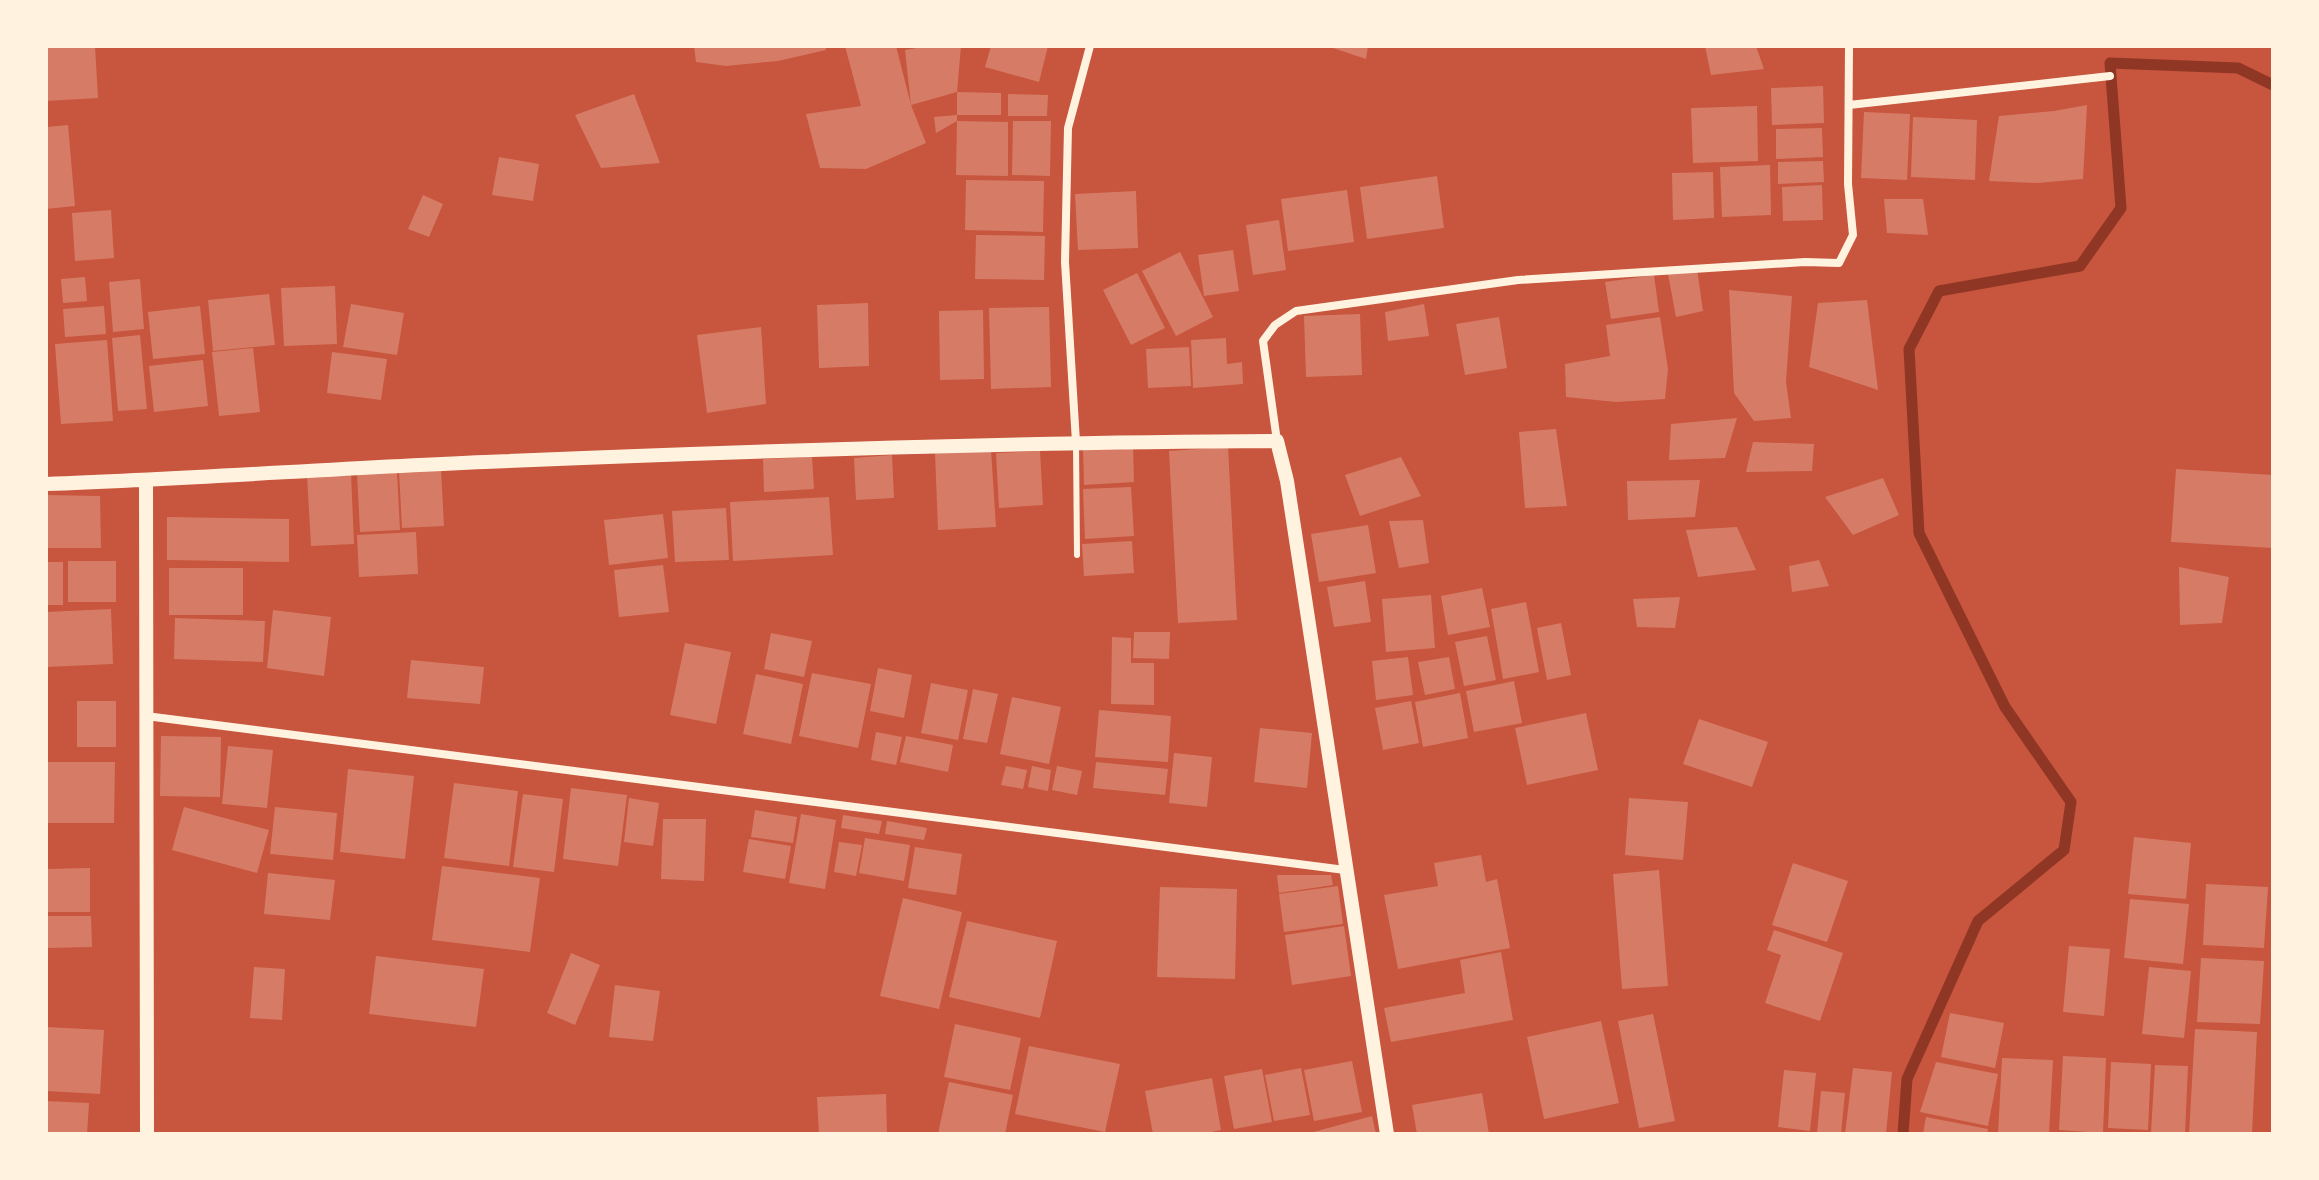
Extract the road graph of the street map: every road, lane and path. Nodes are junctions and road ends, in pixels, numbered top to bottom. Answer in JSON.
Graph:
{"nodes":[{"id":1,"x":1090,"y":46,"type":"edge"},
{"id":2,"x":1849,"y":46,"type":"edge"},
{"id":3,"x":2110,"y":76,"type":"dead end"},
{"id":4,"x":1849,"y":105,"type":"junction"},
{"id":5,"x":1277,"y":441,"type":"junction"},
{"id":6,"x":1076,"y":442,"type":"junction"},
{"id":7,"x":146,"y":481,"type":"junction"},
{"id":8,"x":46,"y":484,"type":"edge"},
{"id":9,"x":1077,"y":555,"type":"dead end"},
{"id":10,"x":146,"y":716,"type":"junction"},
{"id":11,"x":1345,"y":870,"type":"junction"},
{"id":12,"x":147,"y":1134,"type":"edge"},
{"id":13,"x":1387,"y":1134,"type":"edge"}],
"edges":[{"from":1,"to":6,"type":"street"},
{"from":2,"to":4,"type":"street"},
{"from":3,"to":4,"type":"street"},
{"from":4,"to":5,"type":"street"},
{"from":5,"to":6,"type":"street"},
{"from":5,"to":11,"type":"street"},
{"from":6,"to":7,"type":"street"},
{"from":6,"to":9,"type":"lane"},
{"from":7,"to":8,"type":"street"},
{"from":7,"to":10,"type":"street"},
{"from":10,"to":11,"type":"street"},
{"from":10,"to":12,"type":"street"},
{"from":11,"to":13,"type":"street"}]}
